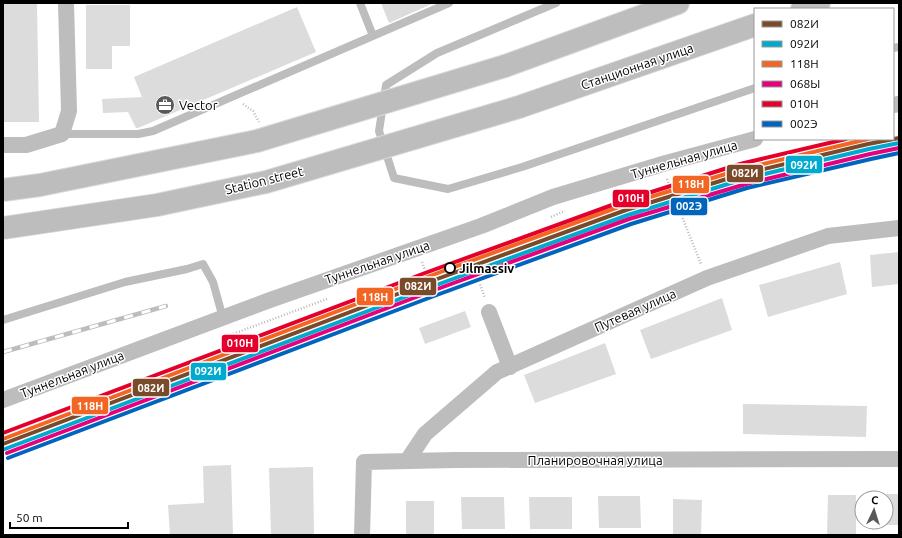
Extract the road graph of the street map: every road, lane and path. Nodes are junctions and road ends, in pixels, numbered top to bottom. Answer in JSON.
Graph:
{"nodes":[{"id":1,"x":66,"y":3,"type":"edge"},
{"id":2,"x":360,"y":3,"type":"edge"},
{"id":3,"x":449,"y":3,"type":"edge"},
{"id":4,"x":556,"y":3,"type":"edge"},
{"id":5,"x":678,"y":3,"type":"edge"},
{"id":6,"x":819,"y":3,"type":"edge"},
{"id":7,"x":805,"y":8,"type":"edge"},
{"id":8,"x":754,"y":25,"type":"edge"},
{"id":9,"x":373,"y":36,"type":"junction"},
{"id":10,"x":754,"y":88,"type":"edge"},
{"id":11,"x":253,"y":111,"type":"dead end"},
{"id":12,"x":259,"y":123,"type":"dead end"},
{"id":13,"x":62,"y":134,"type":"junction"},
{"id":14,"x":754,"y":139,"type":"edge"},
{"id":15,"x":3,"y":145,"type":"edge"},
{"id":16,"x":666,"y":175,"type":"dead end"},
{"id":17,"x":3,"y":190,"type":"edge"},
{"id":18,"x":678,"y":205,"type":"junction"},
{"id":19,"x":571,"y":209,"type":"dead end"},
{"id":20,"x":549,"y":217,"type":"dead end"},
{"id":21,"x":3,"y":228,"type":"edge"},
{"id":22,"x":899,"y":228,"type":"edge"},
{"id":23,"x":420,"y":255,"type":"junction"},
{"id":24,"x":415,"y":266,"type":"dead end"},
{"id":25,"x":477,"y":276,"type":"junction"},
{"id":26,"x":707,"y":278,"type":"junction"},
{"id":27,"x":433,"y":292,"type":"junction"},
{"id":28,"x":334,"y":296,"type":"dead end"},
{"id":29,"x":489,"y":312,"type":"joint"},
{"id":30,"x":223,"y":318,"type":"junction"},
{"id":31,"x":3,"y":320,"type":"edge"},
{"id":32,"x":222,"y":338,"type":"dead end"},
{"id":33,"x":510,"y":367,"type":"junction"},
{"id":34,"x":201,"y":376,"type":"dead end"},
{"id":35,"x":3,"y":400,"type":"edge"},
{"id":36,"x":899,"y":459,"type":"edge"},
{"id":37,"x":407,"y":461,"type":"junction"},
{"id":38,"x":362,"y":535,"type":"edge"}],
"edges":[{"from":1,"to":13,"type":"street"},
{"from":2,"to":9,"type":"lane"},
{"from":3,"to":9,"type":"lane"},
{"from":4,"to":10,"type":"lane"},
{"from":5,"to":17,"type":"main road","bridge":true},
{"from":6,"to":7,"type":"main road"},
{"from":8,"to":21,"type":"main road","name":"Station street","bridge":true},
{"from":9,"to":13,"type":"lane"},
{"from":11,"to":12,"type":"path"},
{"from":13,"to":15,"type":"street"},
{"from":14,"to":23,"type":"street","name":"Туннельная улица"},
{"from":16,"to":18,"type":"path"},
{"from":18,"to":25,"type":"path"},
{"from":18,"to":26,"type":"path"},
{"from":19,"to":20,"type":"path"},
{"from":22,"to":26,"type":"street","name":"Путевая улица"},
{"from":23,"to":24,"type":"path"},
{"from":23,"to":27,"type":"path"},
{"from":23,"to":30,"type":"street","name":"Туннельная улица"},
{"from":25,"to":27,"type":"path"},
{"from":25,"to":29,"type":"path"},
{"from":26,"to":33,"type":"street","name":"Путевая улица"},
{"from":27,"to":34,"type":"path"},
{"from":28,"to":32,"type":"path"},
{"from":29,"to":33,"type":"street"},
{"from":30,"to":31,"type":"lane"},
{"from":30,"to":35,"type":"street","name":"Туннельная улица"},
{"from":33,"to":37,"type":"street","name":"Путевая улица"},
{"from":36,"to":37,"type":"street","name":"Планировочная улица"},
{"from":37,"to":38,"type":"street","name":"Планировочная улица"}]}
